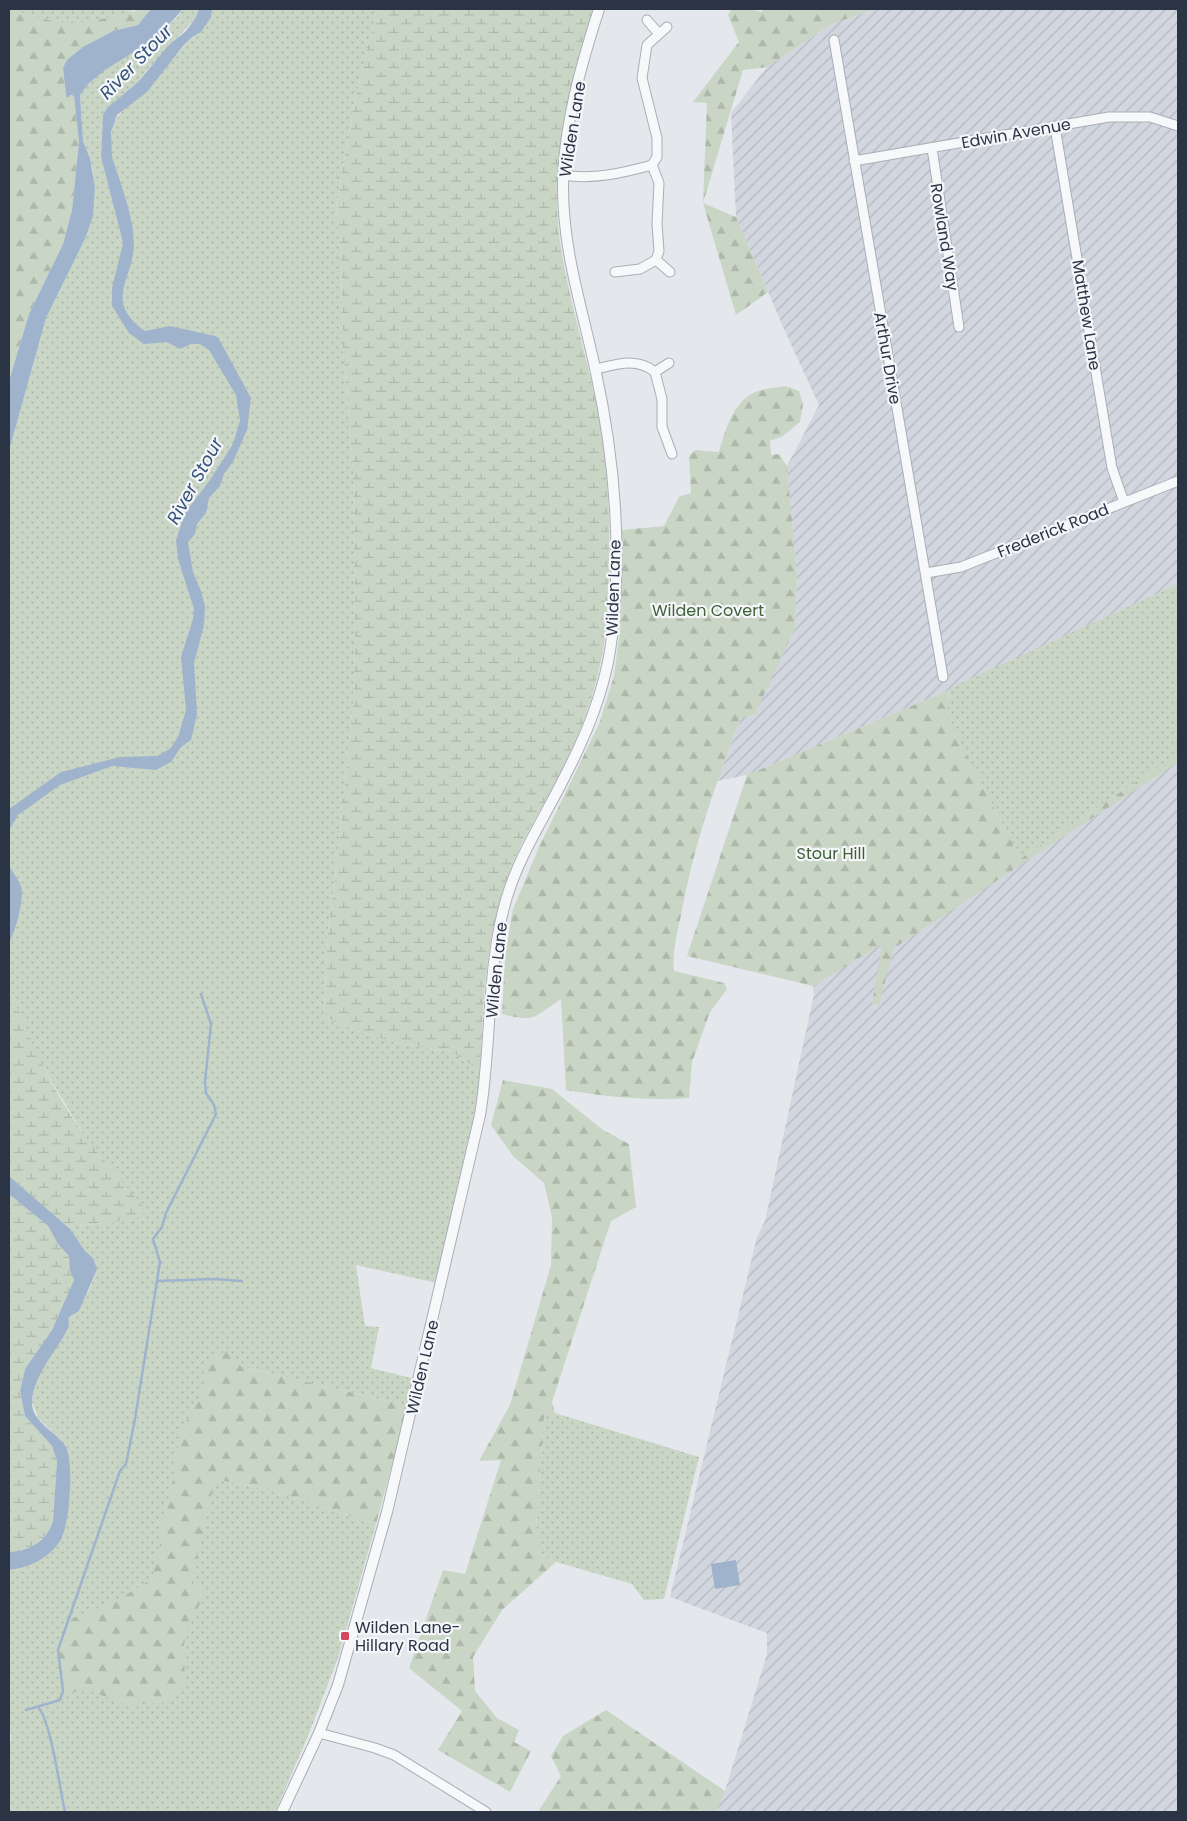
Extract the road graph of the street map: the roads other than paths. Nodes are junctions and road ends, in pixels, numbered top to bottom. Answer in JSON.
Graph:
{"nodes":[{"id":1,"x":598,"y":9,"type":"edge"},
{"id":2,"x":648,"y":20,"type":"dead end"},
{"id":3,"x":667,"y":27,"type":"dead end"},
{"id":4,"x":659,"y":34,"type":"junction"},
{"id":5,"x":834,"y":40,"type":"dead end"},
{"id":6,"x":1178,"y":126,"type":"edge"},
{"id":7,"x":1055,"y":127,"type":"junction"},
{"id":8,"x":932,"y":148,"type":"junction"},
{"id":9,"x":854,"y":161,"type":"junction"},
{"id":10,"x":652,"y":165,"type":"junction"},
{"id":11,"x":563,"y":175,"type":"junction"},
{"id":12,"x":656,"y":260,"type":"junction"},
{"id":13,"x":615,"y":272,"type":"dead end"},
{"id":14,"x":670,"y":272,"type":"dead end"},
{"id":15,"x":959,"y":327,"type":"dead end"},
{"id":16,"x":669,"y":363,"type":"dead end"},
{"id":17,"x":596,"y":369,"type":"junction"},
{"id":18,"x":655,"y":372,"type":"junction"},
{"id":19,"x":672,"y":454,"type":"dead end"},
{"id":20,"x":1178,"y":481,"type":"edge"},
{"id":21,"x":1124,"y":502,"type":"junction"},
{"id":22,"x":926,"y":573,"type":"junction"},
{"id":23,"x":943,"y":677,"type":"dead end"},
{"id":24,"x":319,"y":1733,"type":"junction"},
{"id":25,"x":282,"y":1812,"type":"edge"},
{"id":26,"x":486,"y":1812,"type":"edge"}],
"edges":[{"from":1,"to":11,"type":"street","name":"Wilden Lane"},
{"from":2,"to":4,"type":"street"},
{"from":3,"to":4,"type":"street"},
{"from":4,"to":10,"type":"street"},
{"from":5,"to":9,"type":"street","name":"Arthur Drive"},
{"from":6,"to":7,"type":"street","name":"Edwin Avenue"},
{"from":7,"to":8,"type":"street","name":"Edwin Avenue"},
{"from":7,"to":21,"type":"street","name":"Matthew Lane"},
{"from":8,"to":9,"type":"street","name":"Edwin Avenue"},
{"from":8,"to":15,"type":"street","name":"Rowland Way"},
{"from":9,"to":22,"type":"street","name":"Arthur Drive"},
{"from":10,"to":11,"type":"street"},
{"from":10,"to":12,"type":"street"},
{"from":11,"to":17,"type":"street","name":"Wilden Lane"},
{"from":12,"to":13,"type":"street"},
{"from":12,"to":14,"type":"street"},
{"from":16,"to":18,"type":"street"},
{"from":17,"to":18,"type":"street"},
{"from":17,"to":24,"type":"street","name":"Wilden Lane"},
{"from":18,"to":19,"type":"street"},
{"from":20,"to":21,"type":"street","name":"Frederick Road"},
{"from":21,"to":22,"type":"street","name":"Frederick Road"},
{"from":22,"to":23,"type":"street","name":"Arthur Drive"},
{"from":24,"to":25,"type":"street","name":"Wilden Lane"},
{"from":24,"to":26,"type":"street"}]}
